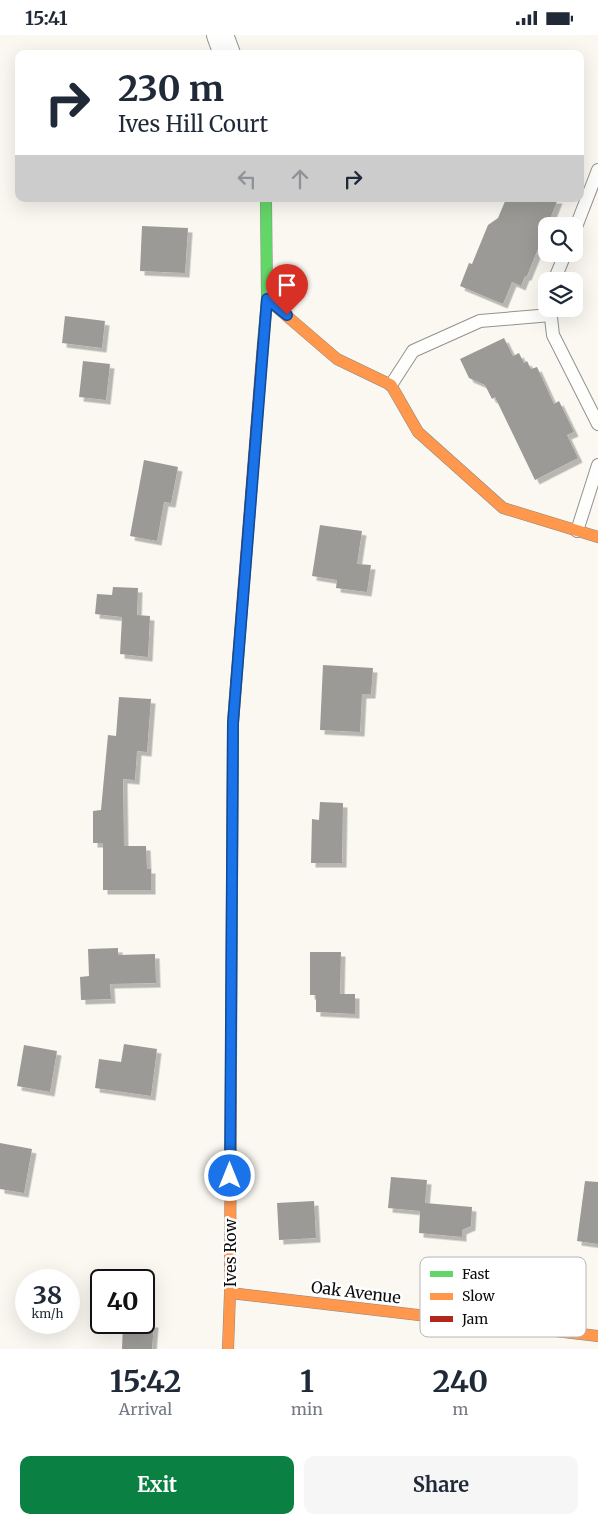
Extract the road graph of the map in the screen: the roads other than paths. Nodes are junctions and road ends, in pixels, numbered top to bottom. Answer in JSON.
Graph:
{"nodes":[{"id":1,"x":220,"y":35,"type":"edge"},
{"id":2,"x":226,"y":50,"type":"edge"},
{"id":3,"x":598,"y":170,"type":"edge"},
{"id":4,"x":266,"y":202,"type":"edge"},
{"id":5,"x":580,"y":217,"type":"edge"},
{"id":6,"x":267,"y":299,"type":"junction"},
{"id":7,"x":538,"y":314,"type":"edge"},
{"id":8,"x":551,"y":317,"type":"edge"},
{"id":9,"x":392,"y":385,"type":"junction"},
{"id":10,"x":598,"y":424,"type":"edge"},
{"id":11,"x":598,"y":465,"type":"edge"},
{"id":12,"x":577,"y":531,"type":"junction"},
{"id":13,"x":598,"y":537,"type":"edge"},
{"id":14,"x":230,"y":1293,"type":"junction"},
{"id":15,"x":420,"y":1315,"type":"edge"},
{"id":16,"x":228,"y":1349,"type":"edge"}],
"edges":[{"from":1,"to":2,"type":"street"},
{"from":3,"to":5,"type":"lane"},
{"from":4,"to":6,"type":"street","name":"Ives Row"},
{"from":6,"to":9,"type":"street"},
{"from":6,"to":14,"type":"street","name":"Ives Row"},
{"from":7,"to":9,"type":"lane"},
{"from":8,"to":10,"type":"lane"},
{"from":9,"to":12,"type":"street"},
{"from":11,"to":12,"type":"lane"},
{"from":12,"to":13,"type":"street"},
{"from":14,"to":15,"type":"street","name":"Oak Avenue"},
{"from":14,"to":16,"type":"street","name":"Ives Row"}]}
